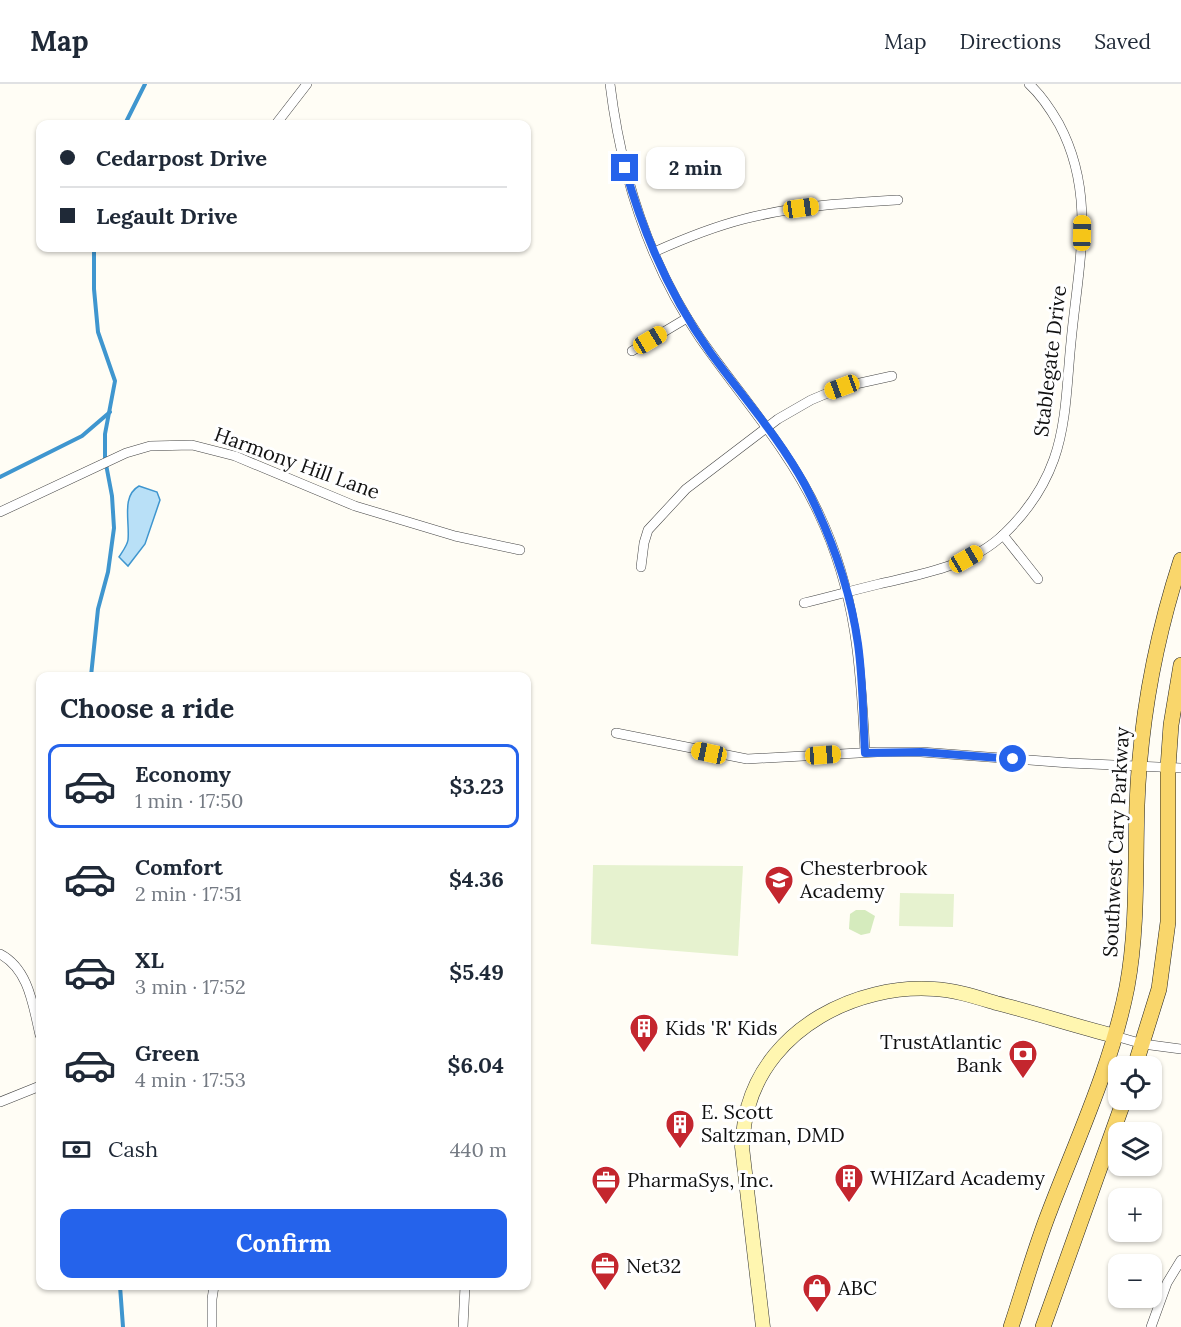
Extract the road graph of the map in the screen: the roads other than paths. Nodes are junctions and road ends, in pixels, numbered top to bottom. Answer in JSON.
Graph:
{"nodes":[{"id":1,"x":307,"y":84,"type":"edge"},
{"id":2,"x":610,"y":84,"type":"edge"},
{"id":3,"x":1034,"y":85,"type":"edge"},
{"id":4,"x":279,"y":120,"type":"edge"},
{"id":5,"x":898,"y":200,"type":"dead end"},
{"id":6,"x":654,"y":252,"type":"junction"},
{"id":7,"x":687,"y":318,"type":"junction"},
{"id":8,"x":632,"y":351,"type":"dead end"},
{"id":9,"x":892,"y":376,"type":"dead end"},
{"id":10,"x":768,"y":428,"type":"junction"},
{"id":11,"x":0,"y":512,"type":"edge"},
{"id":12,"x":1003,"y":536,"type":"junction"},
{"id":13,"x":520,"y":550,"type":"dead end"},
{"id":14,"x":1181,"y":560,"type":"edge"},
{"id":15,"x":641,"y":567,"type":"dead end"},
{"id":16,"x":1038,"y":579,"type":"dead end"},
{"id":17,"x":848,"y":592,"type":"junction"},
{"id":18,"x":804,"y":603,"type":"dead end"},
{"id":19,"x":1181,"y":665,"type":"edge"},
{"id":20,"x":616,"y":733,"type":"dead end"},
{"id":21,"x":865,"y":753,"type":"junction"},
{"id":22,"x":1139,"y":766,"type":"junction"},
{"id":23,"x":1175,"y":768,"type":"edge"},
{"id":24,"x":0,"y":954,"type":"edge"},
{"id":25,"x":36,"y":1019,"type":"edge"},
{"id":26,"x":1115,"y":1036,"type":"junction"},
{"id":27,"x":1143,"y":1044,"type":"junction"},
{"id":28,"x":1181,"y":1049,"type":"edge"},
{"id":29,"x":1139,"y":1056,"type":"edge"},
{"id":30,"x":36,"y":1088,"type":"edge"},
{"id":31,"x":0,"y":1102,"type":"edge"},
{"id":32,"x":1120,"y":1110,"type":"edge"},
{"id":33,"x":1181,"y":1260,"type":"edge"},
{"id":34,"x":213,"y":1290,"type":"edge"},
{"id":35,"x":465,"y":1290,"type":"edge"},
{"id":36,"x":212,"y":1327,"type":"edge"},
{"id":37,"x":463,"y":1327,"type":"edge"},
{"id":38,"x":763,"y":1327,"type":"edge"},
{"id":39,"x":1011,"y":1327,"type":"edge"},
{"id":40,"x":1043,"y":1327,"type":"edge"},
{"id":41,"x":1151,"y":1327,"type":"edge"}],
"edges":[{"from":1,"to":4,"type":"street"},
{"from":2,"to":6,"type":"street"},
{"from":3,"to":12,"type":"street","name":"Stablegate Drive"},
{"from":5,"to":6,"type":"street"},
{"from":6,"to":7,"type":"street"},
{"from":7,"to":8,"type":"street"},
{"from":7,"to":10,"type":"street"},
{"from":9,"to":10,"type":"street"},
{"from":10,"to":15,"type":"street"},
{"from":10,"to":17,"type":"street"},
{"from":11,"to":13,"type":"street","name":"Harmony Hill Lane"},
{"from":12,"to":16,"type":"street"},
{"from":12,"to":17,"type":"street","name":"Stablegate Drive"},
{"from":14,"to":22,"type":"main road","name":"Southwest Cary Parkway"},
{"from":17,"to":18,"type":"street","name":"Stablegate Drive"},
{"from":17,"to":21,"type":"street"},
{"from":19,"to":23,"type":"main road"},
{"from":20,"to":21,"type":"street"},
{"from":21,"to":22,"type":"street"},
{"from":22,"to":23,"type":"street"},
{"from":22,"to":26,"type":"main road","name":"Southwest Cary Parkway"},
{"from":23,"to":27,"type":"main road"},
{"from":24,"to":25,"type":"street"},
{"from":26,"to":27,"type":"street"},
{"from":26,"to":38,"type":"street"},
{"from":26,"to":39,"type":"main road","name":"Southwest Cary Parkway"},
{"from":27,"to":28,"type":"street"},
{"from":27,"to":29,"type":"main road"},
{"from":30,"to":31,"type":"street"},
{"from":32,"to":40,"type":"main road"},
{"from":33,"to":41,"type":"street"},
{"from":34,"to":36,"type":"street"},
{"from":35,"to":37,"type":"street"}]}
